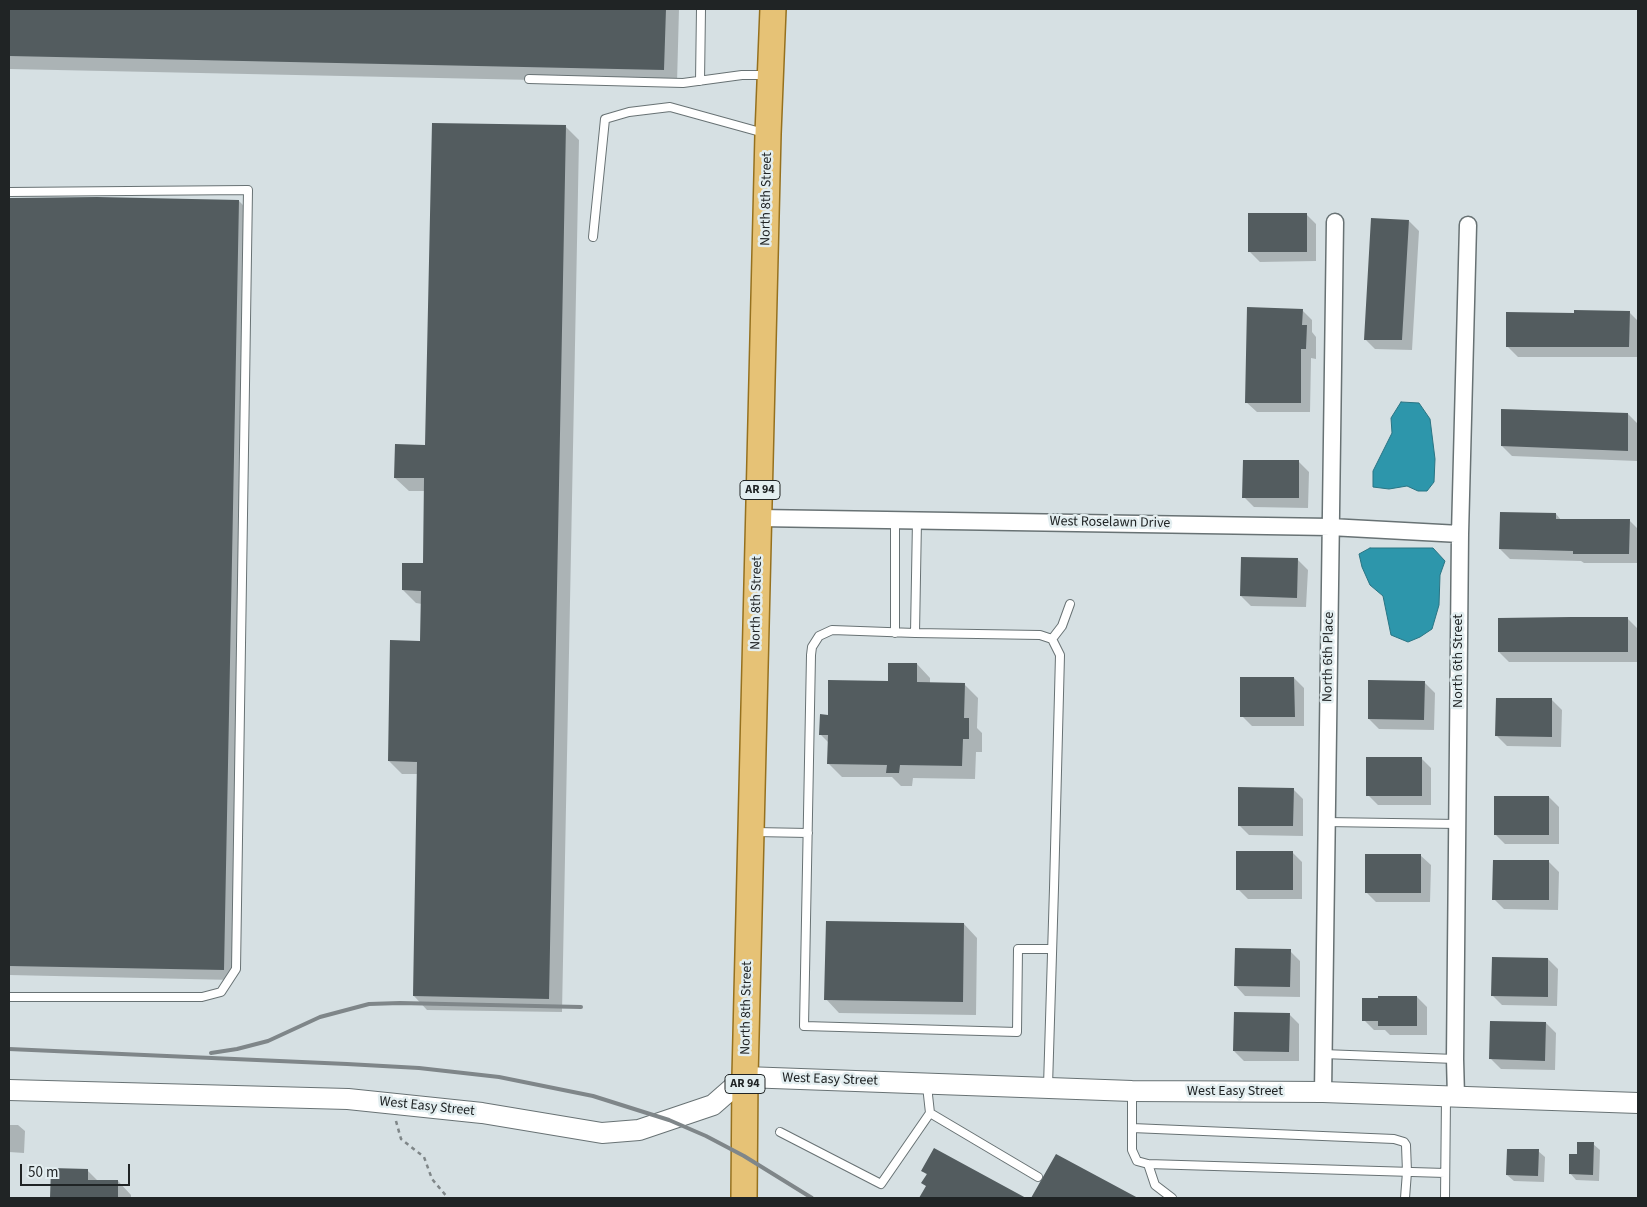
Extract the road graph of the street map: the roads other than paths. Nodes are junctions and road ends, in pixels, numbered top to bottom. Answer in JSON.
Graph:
{"nodes":[{"id":1,"x":701,"y":9,"type":"edge"},
{"id":2,"x":773,"y":9,"type":"edge"},
{"id":3,"x":771,"y":74,"type":"junction"},
{"id":4,"x":529,"y":79,"type":"dead end"},
{"id":5,"x":700,"y":81,"type":"junction"},
{"id":6,"x":768,"y":134,"type":"junction"},
{"id":7,"x":9,"y":192,"type":"edge"},
{"id":8,"x":1335,"y":222,"type":"dead end"},
{"id":9,"x":1468,"y":225,"type":"dead end"},
{"id":10,"x":594,"y":237,"type":"dead end"},
{"id":11,"x":759,"y":518,"type":"junction"},
{"id":12,"x":895,"y":519,"type":"junction"},
{"id":13,"x":917,"y":520,"type":"junction"},
{"id":14,"x":1330,"y":528,"type":"junction"},
{"id":15,"x":1460,"y":534,"type":"junction"},
{"id":16,"x":1070,"y":604,"type":"dead end"},
{"id":17,"x":895,"y":633,"type":"junction"},
{"id":18,"x":916,"y":633,"type":"junction"},
{"id":19,"x":1052,"y":639,"type":"junction"},
{"id":20,"x":1326,"y":822,"type":"junction"},
{"id":21,"x":1458,"y":824,"type":"junction"},
{"id":22,"x":751,"y":832,"type":"junction"},
{"id":23,"x":808,"y":833,"type":"junction"},
{"id":24,"x":1052,"y":949,"type":"junction"},
{"id":25,"x":9,"y":997,"type":"edge"},
{"id":26,"x":1323,"y":1054,"type":"junction"},
{"id":27,"x":1455,"y":1059,"type":"junction"},
{"id":28,"x":745,"y":1077,"type":"junction"},
{"id":29,"x":926,"y":1084,"type":"junction"},
{"id":30,"x":1048,"y":1088,"type":"junction"},
{"id":31,"x":9,"y":1090,"type":"edge"},
{"id":32,"x":1132,"y":1091,"type":"junction"},
{"id":33,"x":1323,"y":1092,"type":"junction"},
{"id":34,"x":1451,"y":1097,"type":"junction"},
{"id":35,"x":1638,"y":1104,"type":"edge"},
{"id":36,"x":930,"y":1114,"type":"junction"},
{"id":37,"x":1132,"y":1128,"type":"junction"},
{"id":38,"x":780,"y":1132,"type":"dead end"},
{"id":39,"x":1148,"y":1164,"type":"junction"},
{"id":40,"x":1407,"y":1172,"type":"junction"},
{"id":41,"x":1445,"y":1173,"type":"junction"},
{"id":42,"x":1038,"y":1177,"type":"dead end"},
{"id":43,"x":744,"y":1198,"type":"edge"},
{"id":44,"x":1172,"y":1198,"type":"edge"},
{"id":45,"x":1182,"y":1198,"type":"edge"},
{"id":46,"x":1405,"y":1198,"type":"edge"},
{"id":47,"x":1445,"y":1198,"type":"edge"}],
"edges":[{"from":1,"to":5,"type":"lane"},
{"from":2,"to":3,"type":"main road","name":"North 8th Street","number":"AR 94"},
{"from":3,"to":5,"type":"lane"},
{"from":3,"to":6,"type":"main road","name":"North 8th Street","number":"AR 94"},
{"from":4,"to":5,"type":"lane"},
{"from":6,"to":10,"type":"lane"},
{"from":6,"to":11,"type":"main road","name":"North 8th Street","number":"AR 94"},
{"from":7,"to":25,"type":"lane"},
{"from":8,"to":14,"type":"street","name":"North 6th Place"},
{"from":9,"to":15,"type":"street","name":"North 6th Street"},
{"from":11,"to":12,"type":"street","name":"West Roselawn Drive"},
{"from":11,"to":22,"type":"main road","name":"North 8th Street","number":"AR 94"},
{"from":12,"to":13,"type":"street","name":"West Roselawn Drive"},
{"from":12,"to":17,"type":"lane"},
{"from":13,"to":14,"type":"street","name":"West Roselawn Drive"},
{"from":13,"to":18,"type":"lane"},
{"from":14,"to":15,"type":"street","name":"West Roselawn Drive"},
{"from":14,"to":20,"type":"street","name":"North 6th Place"},
{"from":15,"to":21,"type":"street","name":"North 6th Street"},
{"from":16,"to":19,"type":"lane"},
{"from":17,"to":18,"type":"lane"},
{"from":17,"to":23,"type":"lane"},
{"from":18,"to":19,"type":"lane"},
{"from":19,"to":24,"type":"lane"},
{"from":20,"to":21,"type":"lane"},
{"from":20,"to":26,"type":"street","name":"North 6th Place"},
{"from":21,"to":27,"type":"street","name":"North 6th Street"},
{"from":22,"to":23,"type":"lane"},
{"from":22,"to":28,"type":"main road","name":"North 8th Street","number":"AR 94"},
{"from":23,"to":24,"type":"lane"},
{"from":24,"to":30,"type":"lane"},
{"from":26,"to":27,"type":"lane"},
{"from":26,"to":33,"type":"street","name":"North 6th Place"},
{"from":27,"to":34,"type":"street","name":"North 6th Street"},
{"from":28,"to":29,"type":"street","name":"West Easy Street"},
{"from":28,"to":31,"type":"street","name":"West Easy Street"},
{"from":28,"to":43,"type":"main road","name":"North 8th Street","number":"AR 94"},
{"from":29,"to":30,"type":"street","name":"West Easy Street"},
{"from":29,"to":36,"type":"lane"},
{"from":30,"to":32,"type":"street","name":"West Easy Street"},
{"from":32,"to":33,"type":"street","name":"West Easy Street"},
{"from":32,"to":37,"type":"lane"},
{"from":33,"to":34,"type":"street","name":"West Easy Street"},
{"from":34,"to":35,"type":"street","name":"West Easy Street"},
{"from":34,"to":41,"type":"lane"},
{"from":36,"to":38,"type":"lane"},
{"from":36,"to":42,"type":"lane"},
{"from":37,"to":39,"type":"lane"},
{"from":37,"to":40,"type":"lane"},
{"from":39,"to":40,"type":"lane"},
{"from":39,"to":44,"type":"lane"},
{"from":40,"to":41,"type":"lane"},
{"from":40,"to":46,"type":"lane"},
{"from":41,"to":47,"type":"lane"},
{"from":44,"to":45,"type":"lane"}]}
